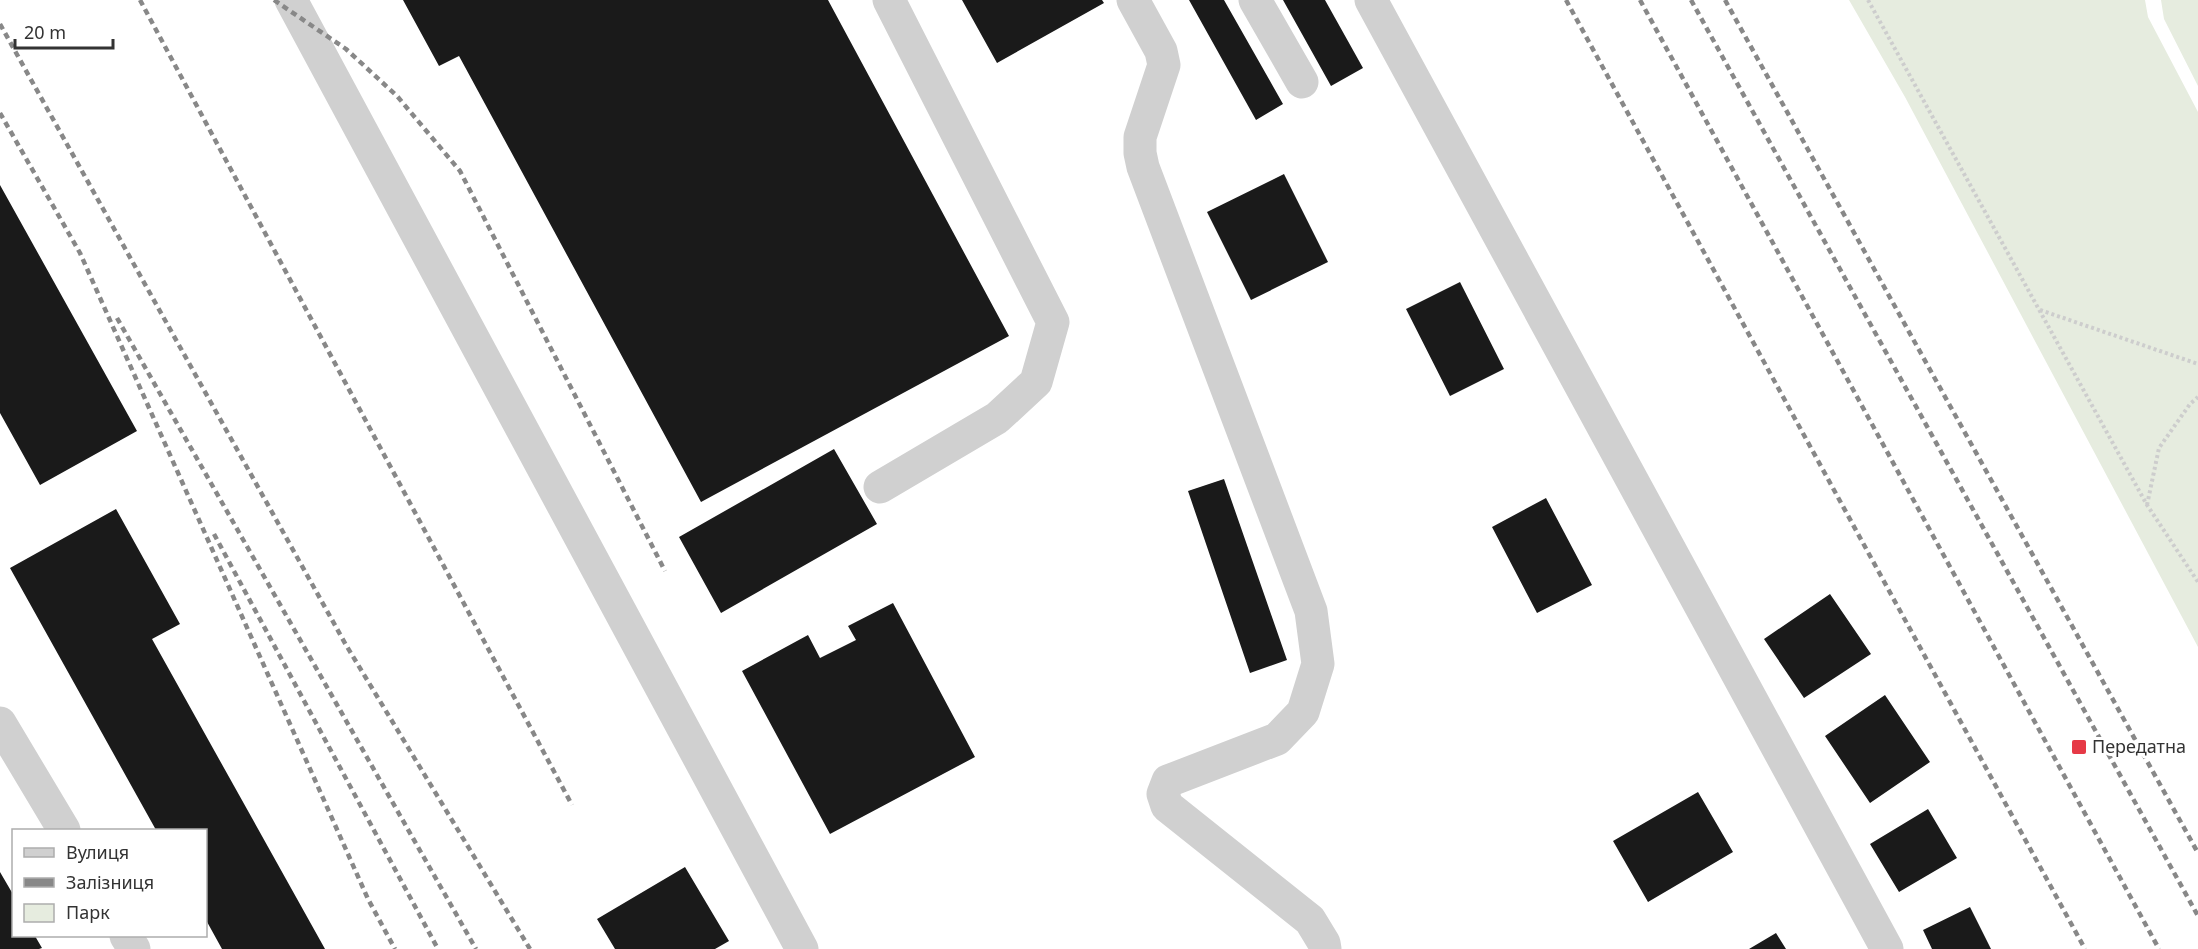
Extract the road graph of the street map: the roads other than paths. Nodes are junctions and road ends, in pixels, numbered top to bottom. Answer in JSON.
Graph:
{"nodes":[{"id":1,"x":291,"y":0,"type":"edge"},
{"id":2,"x":889,"y":0,"type":"edge"},
{"id":3,"x":1133,"y":0,"type":"edge"},
{"id":4,"x":1256,"y":0,"type":"edge"},
{"id":5,"x":1371,"y":0,"type":"edge"},
{"id":6,"x":1302,"y":82,"type":"dead end"},
{"id":7,"x":880,"y":487,"type":"dead end"},
{"id":8,"x":0,"y":723,"type":"edge"},
{"id":9,"x":63,"y":829,"type":"edge"},
{"id":10,"x":802,"y":949,"type":"edge"},
{"id":11,"x":1325,"y":949,"type":"edge"},
{"id":12,"x":1887,"y":949,"type":"edge"}],
"edges":[{"from":1,"to":10,"type":"street"},
{"from":2,"to":7,"type":"street"},
{"from":3,"to":11,"type":"street"},
{"from":4,"to":6,"type":"street"},
{"from":5,"to":12,"type":"street"},
{"from":8,"to":9,"type":"street"}]}
